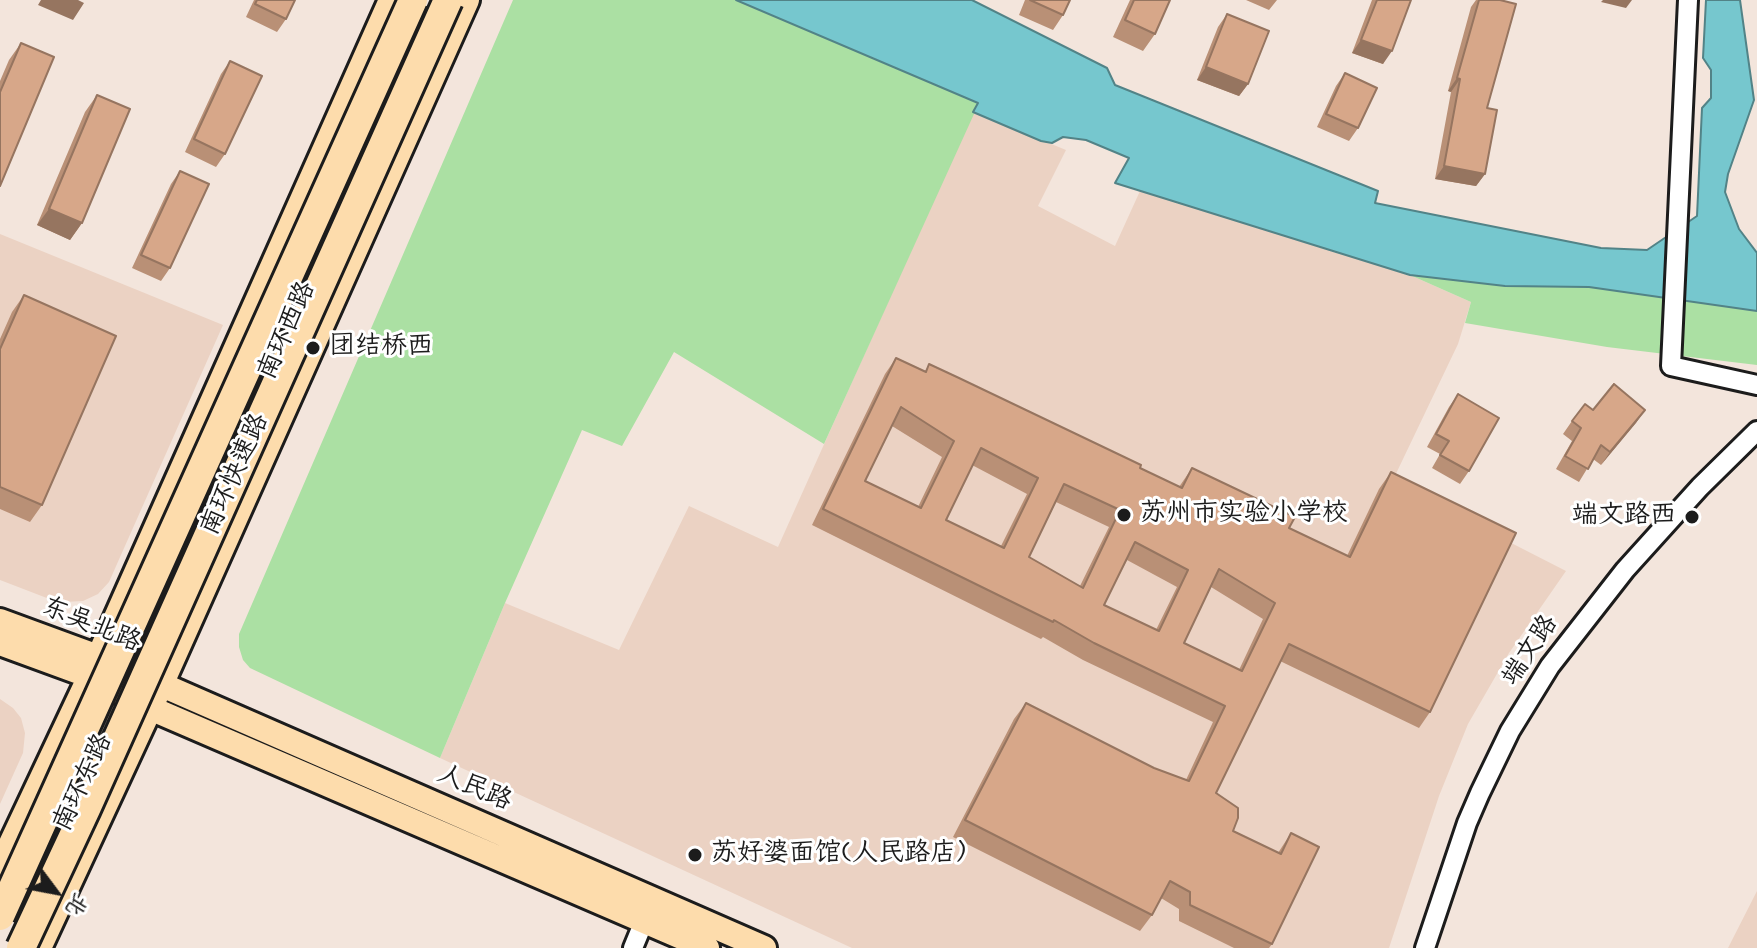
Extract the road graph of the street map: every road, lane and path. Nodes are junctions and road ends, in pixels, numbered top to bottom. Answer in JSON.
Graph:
{"nodes":[{"id":1,"x":391,"y":0,"type":"edge"},
{"id":2,"x":413,"y":0,"type":"edge"},
{"id":3,"x":448,"y":0,"type":"edge"},
{"id":4,"x":467,"y":0,"type":"edge"},
{"id":5,"x":1688,"y":0,"type":"edge"},
{"id":6,"x":1757,"y":385,"type":"edge"},
{"id":7,"x":1757,"y":431,"type":"edge"},
{"id":8,"x":0,"y":621,"type":"edge"},
{"id":9,"x":0,"y":643,"type":"edge"},
{"id":10,"x":94,"y":667,"type":"junction"},
{"id":11,"x":161,"y":685,"type":"junction"},
{"id":12,"x":150,"y":708,"type":"junction"},
{"id":13,"x":0,"y":867,"type":"edge"},
{"id":14,"x":649,"y":910,"type":"junction"},
{"id":15,"x":0,"y":916,"type":"edge"},
{"id":16,"x":21,"y":948,"type":"edge"},
{"id":17,"x":39,"y":948,"type":"edge"},
{"id":18,"x":633,"y":948,"type":"edge"},
{"id":19,"x":707,"y":948,"type":"edge"},
{"id":20,"x":764,"y":948,"type":"edge"},
{"id":21,"x":1425,"y":948,"type":"edge"}],
"edges":[{"from":1,"to":10,"type":"main road","name":"南环西路"},
{"from":2,"to":15,"type":"highway","name":"南环快速路","bridge":true},
{"from":3,"to":16,"type":"highway","name":"南环快速路","bridge":true},
{"from":4,"to":11,"type":"main road","name":"南环西路"},
{"from":5,"to":6,"type":"street"},
{"from":7,"to":21,"type":"street","name":"端文路"},
{"from":8,"to":10,"type":"main road","name":"东吴北路"},
{"from":9,"to":10,"type":"main road","name":"东吴北路"},
{"from":10,"to":11,"type":"main road","name":"东吴北路"},
{"from":10,"to":12,"type":"main road","name":"东吴北路"},
{"from":10,"to":13,"type":"main road","name":"南环东路"},
{"from":11,"to":12,"type":"main road","name":"南环东路"},
{"from":11,"to":14,"type":"main road","name":"人民路"},
{"from":12,"to":14,"type":"main road","name":"人民路"},
{"from":12,"to":17,"type":"main road","name":"南环东路"},
{"from":14,"to":18,"type":"street"},
{"from":14,"to":19,"type":"main road","name":"人民路"},
{"from":14,"to":20,"type":"main road","name":"人民路"}]}
